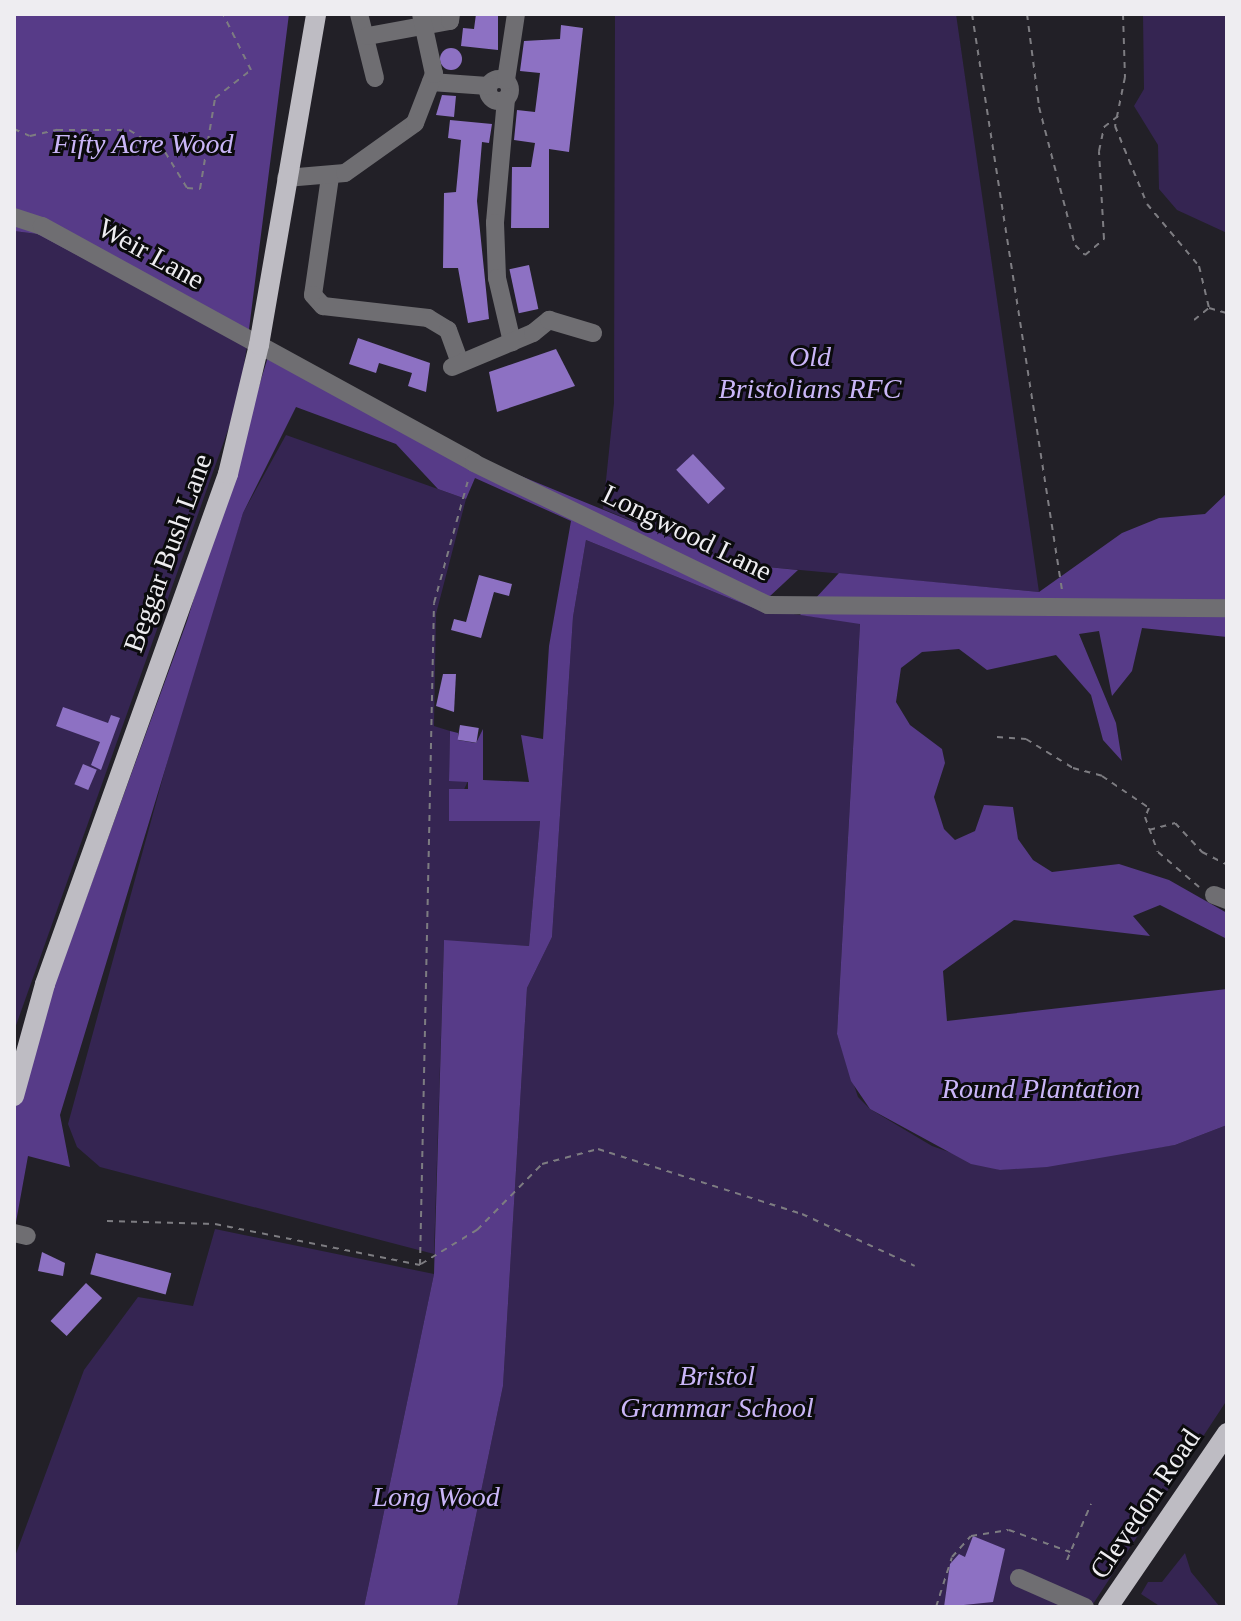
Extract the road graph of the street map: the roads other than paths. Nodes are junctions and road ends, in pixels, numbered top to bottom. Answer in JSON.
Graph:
{"nodes":[{"id":1,"x":316,"y":14,"type":"edge"},
{"id":2,"x":359,"y":14,"type":"edge"},
{"id":3,"x":451,"y":14,"type":"edge"},
{"id":4,"x":516,"y":14,"type":"edge"},
{"id":5,"x":422,"y":18,"type":"edge"},
{"id":6,"x":368,"y":36,"type":"junction"},
{"id":7,"x":375,"y":78,"type":"dead end"},
{"id":8,"x":506,"y":80,"type":"junction"},
{"id":9,"x":431,"y":82,"type":"junction"},
{"id":10,"x":488,"y":86,"type":"junction"},
{"id":11,"x":506,"y":99,"type":"junction"},
{"id":12,"x":330,"y":177,"type":"junction"},
{"id":13,"x":286,"y":178,"type":"junction"},
{"id":14,"x":14,"y":217,"type":"edge"},
{"id":15,"x":593,"y":333,"type":"dead end"},
{"id":16,"x":512,"y":342,"type":"junction"},
{"id":17,"x":259,"y":345,"type":"junction"},
{"id":18,"x":1227,"y":608,"type":"edge"},
{"id":19,"x":14,"y":1096,"type":"edge"},
{"id":20,"x":1227,"y":1433,"type":"edge"},
{"id":21,"x":1019,"y":1578,"type":"dead end"},
{"id":22,"x":1085,"y":1607,"type":"edge"},
{"id":23,"x":1110,"y":1607,"type":"edge"}],
"edges":[{"from":1,"to":13,"type":"main road","name":"Beggar Bush Lane"},
{"from":2,"to":6,"type":"street"},
{"from":3,"to":5,"type":"street"},
{"from":4,"to":8,"type":"street"},
{"from":5,"to":6,"type":"street"},
{"from":5,"to":9,"type":"street"},
{"from":6,"to":7,"type":"street"},
{"from":8,"to":10,"type":"street"},
{"from":8,"to":11,"type":"street"},
{"from":9,"to":10,"type":"street"},
{"from":9,"to":12,"type":"street"},
{"from":10,"to":11,"type":"street"},
{"from":11,"to":16,"type":"street"},
{"from":12,"to":13,"type":"street"},
{"from":12,"to":16,"type":"street"},
{"from":13,"to":17,"type":"main road","name":"Beggar Bush Lane"},
{"from":14,"to":17,"type":"street","name":"Weir Lane"},
{"from":15,"to":16,"type":"street"},
{"from":17,"to":18,"type":"street","name":"Longwood Lane"},
{"from":17,"to":19,"type":"main road","name":"Beggar Bush Lane"},
{"from":20,"to":23,"type":"main road","name":"Clevedon Road"},
{"from":21,"to":22,"type":"street"}]}
